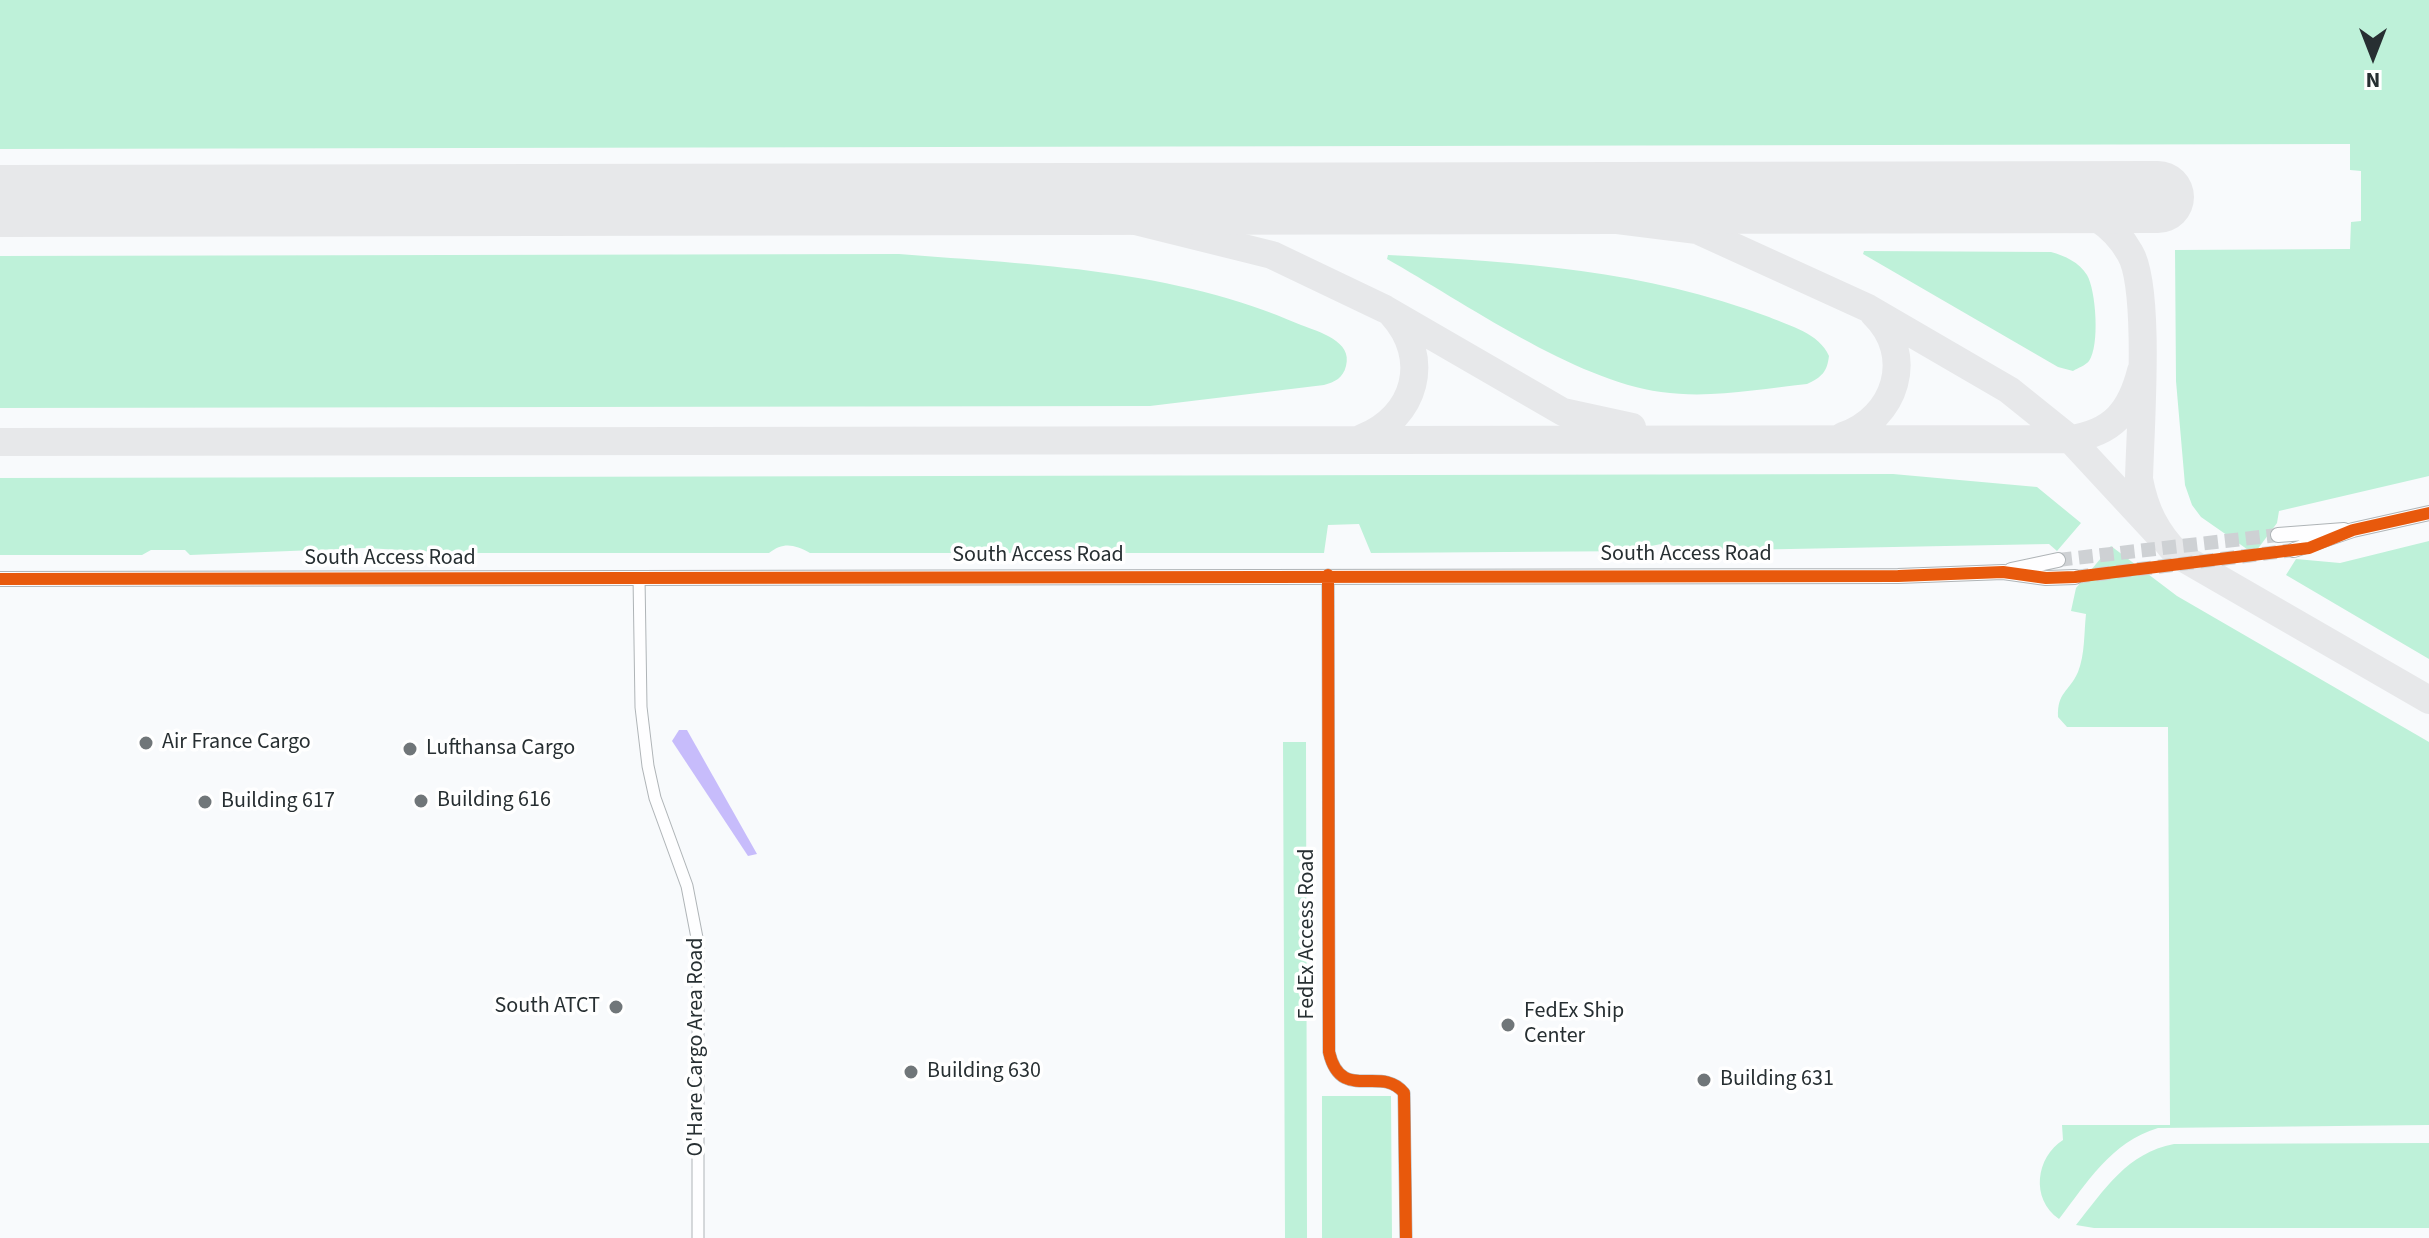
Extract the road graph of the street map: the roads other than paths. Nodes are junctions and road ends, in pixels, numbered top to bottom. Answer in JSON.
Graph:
{"nodes":[{"id":1,"x":2429,"y":513,"type":"edge"},
{"id":2,"x":2353,"y":530,"type":"junction"},
{"id":3,"x":2278,"y":535,"type":"tunnel mouth"},
{"id":4,"x":2294,"y":550,"type":"tunnel mouth"},
{"id":5,"x":2058,"y":560,"type":"tunnel mouth"},
{"id":6,"x":2003,"y":572,"type":"junction"},
{"id":7,"x":1328,"y":575,"type":"junction"},
{"id":8,"x":639,"y":577,"type":"junction"},
{"id":9,"x":2075,"y":577,"type":"tunnel mouth"},
{"id":10,"x":0,"y":579,"type":"edge"},
{"id":11,"x":698,"y":1238,"type":"edge"},
{"id":12,"x":1406,"y":1238,"type":"edge"}],
"edges":[{"from":1,"to":2,"type":"street"},
{"from":2,"to":3,"type":"street"},
{"from":2,"to":4,"type":"street"},
{"from":5,"to":6,"type":"street","name":"South Access Road"},
{"from":6,"to":7,"type":"street","name":"South Access Road"},
{"from":6,"to":9,"type":"street","name":"South Access Road"},
{"from":7,"to":8,"type":"street","name":"South Access Road"},
{"from":7,"to":12,"type":"street","name":"FedEx Access Road"},
{"from":8,"to":10,"type":"street","name":"South Access Road"},
{"from":8,"to":11,"type":"street","name":"O'Hare Cargo Area Road"}]}
